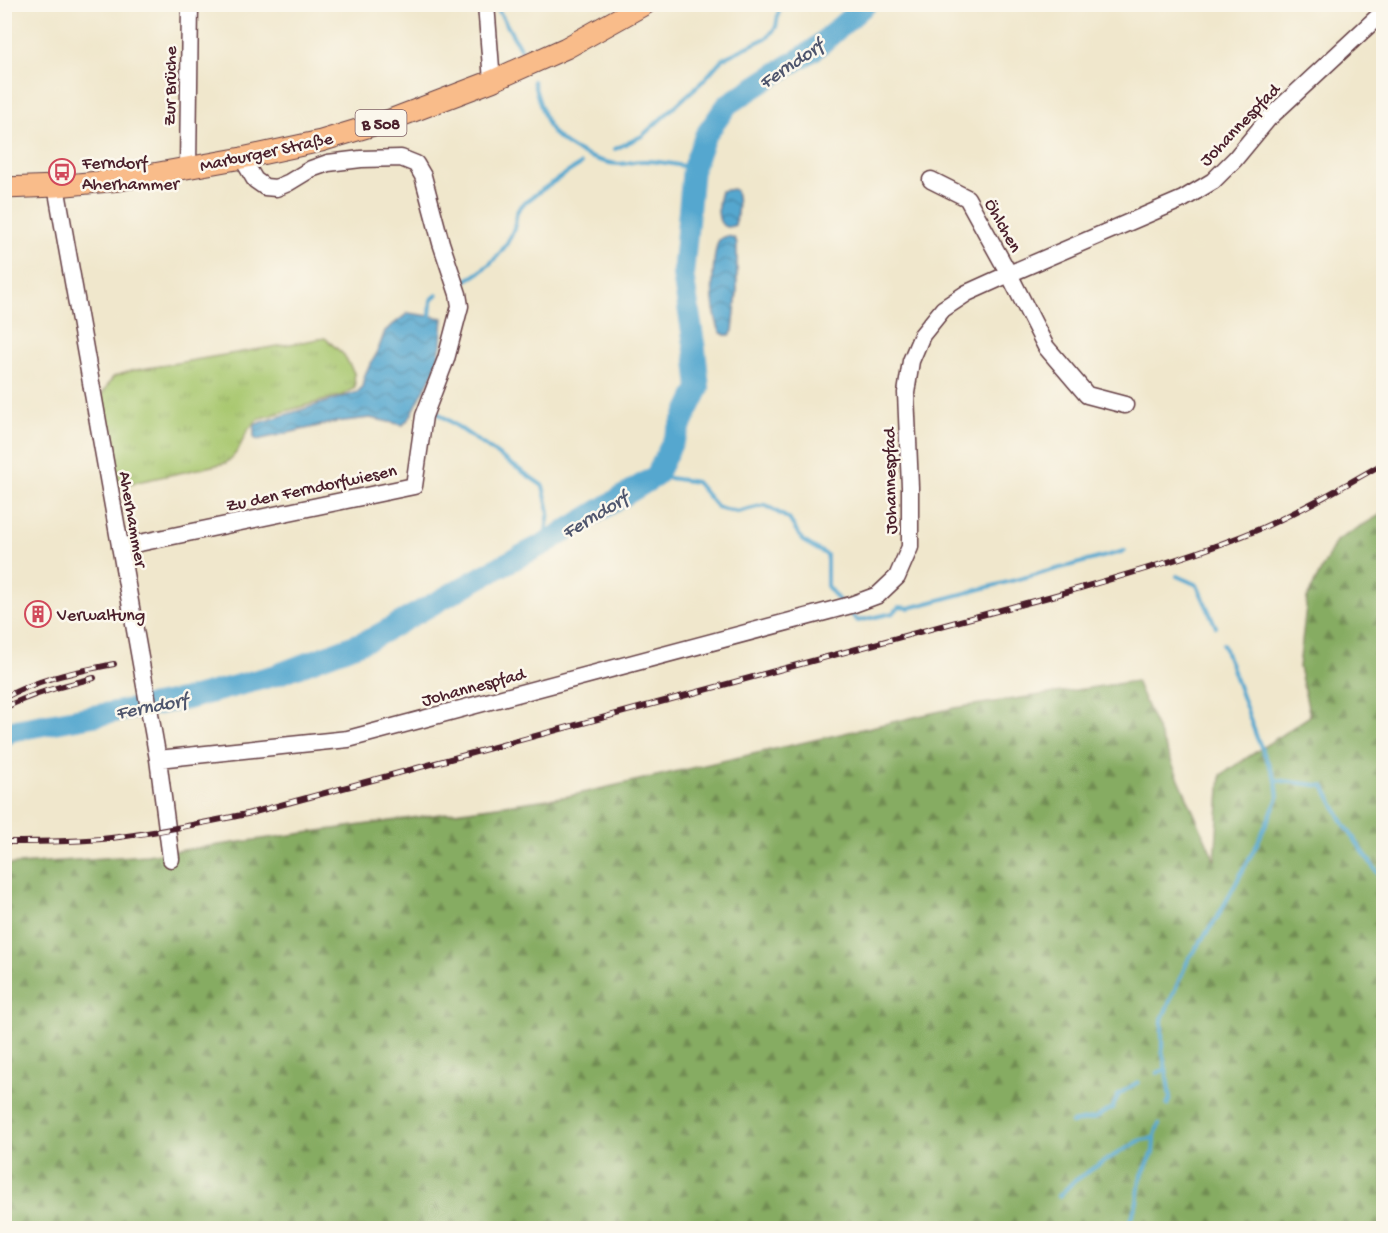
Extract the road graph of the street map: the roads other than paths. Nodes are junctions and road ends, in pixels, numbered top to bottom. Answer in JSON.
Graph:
{"nodes":[{"id":1,"x":190,"y":4,"type":"edge"},
{"id":2,"x":486,"y":4,"type":"edge"},
{"id":3,"x":645,"y":4,"type":"edge"},
{"id":4,"x":1383,"y":11,"type":"edge"},
{"id":5,"x":492,"y":81,"type":"junction"},
{"id":6,"x":243,"y":158,"type":"junction"},
{"id":7,"x":188,"y":168,"type":"junction"},
{"id":8,"x":932,"y":180,"type":"dead end"},
{"id":9,"x":56,"y":186,"type":"junction"},
{"id":10,"x":4,"y":188,"type":"edge"},
{"id":11,"x":1009,"y":274,"type":"junction"},
{"id":12,"x":1125,"y":405,"type":"dead end"},
{"id":13,"x":120,"y":547,"type":"junction"},
{"id":14,"x":158,"y":759,"type":"junction"},
{"id":15,"x":171,"y":859,"type":"dead end"}],
"edges":[{"from":1,"to":7,"type":"street","name":"Zur Brüche"},
{"from":2,"to":5,"type":"street"},
{"from":3,"to":5,"type":"main road","name":"Marburger Straße","number":"B 508"},
{"from":4,"to":11,"type":"street","name":"Johannespfad"},
{"from":5,"to":6,"type":"main road","name":"Marburger Straße","number":"B 508"},
{"from":6,"to":7,"type":"main road","name":"Marburger Straße","number":"B 508"},
{"from":6,"to":13,"type":"street","name":"Zu den Ferndorfwiesen"},
{"from":7,"to":9,"type":"main road","name":"Marburger Straße","number":"B 508"},
{"from":8,"to":11,"type":"street","name":"Öhlchen"},
{"from":9,"to":10,"type":"main road","name":"Marburger Straße","number":"B 508"},
{"from":9,"to":13,"type":"street","name":"Aherhammer"},
{"from":11,"to":12,"type":"street","name":"Öhlchen"},
{"from":11,"to":14,"type":"street","name":"Johannespfad"},
{"from":13,"to":14,"type":"street","name":"Aherhammer"},
{"from":14,"to":15,"type":"street","name":"Aherhammer"}]}
